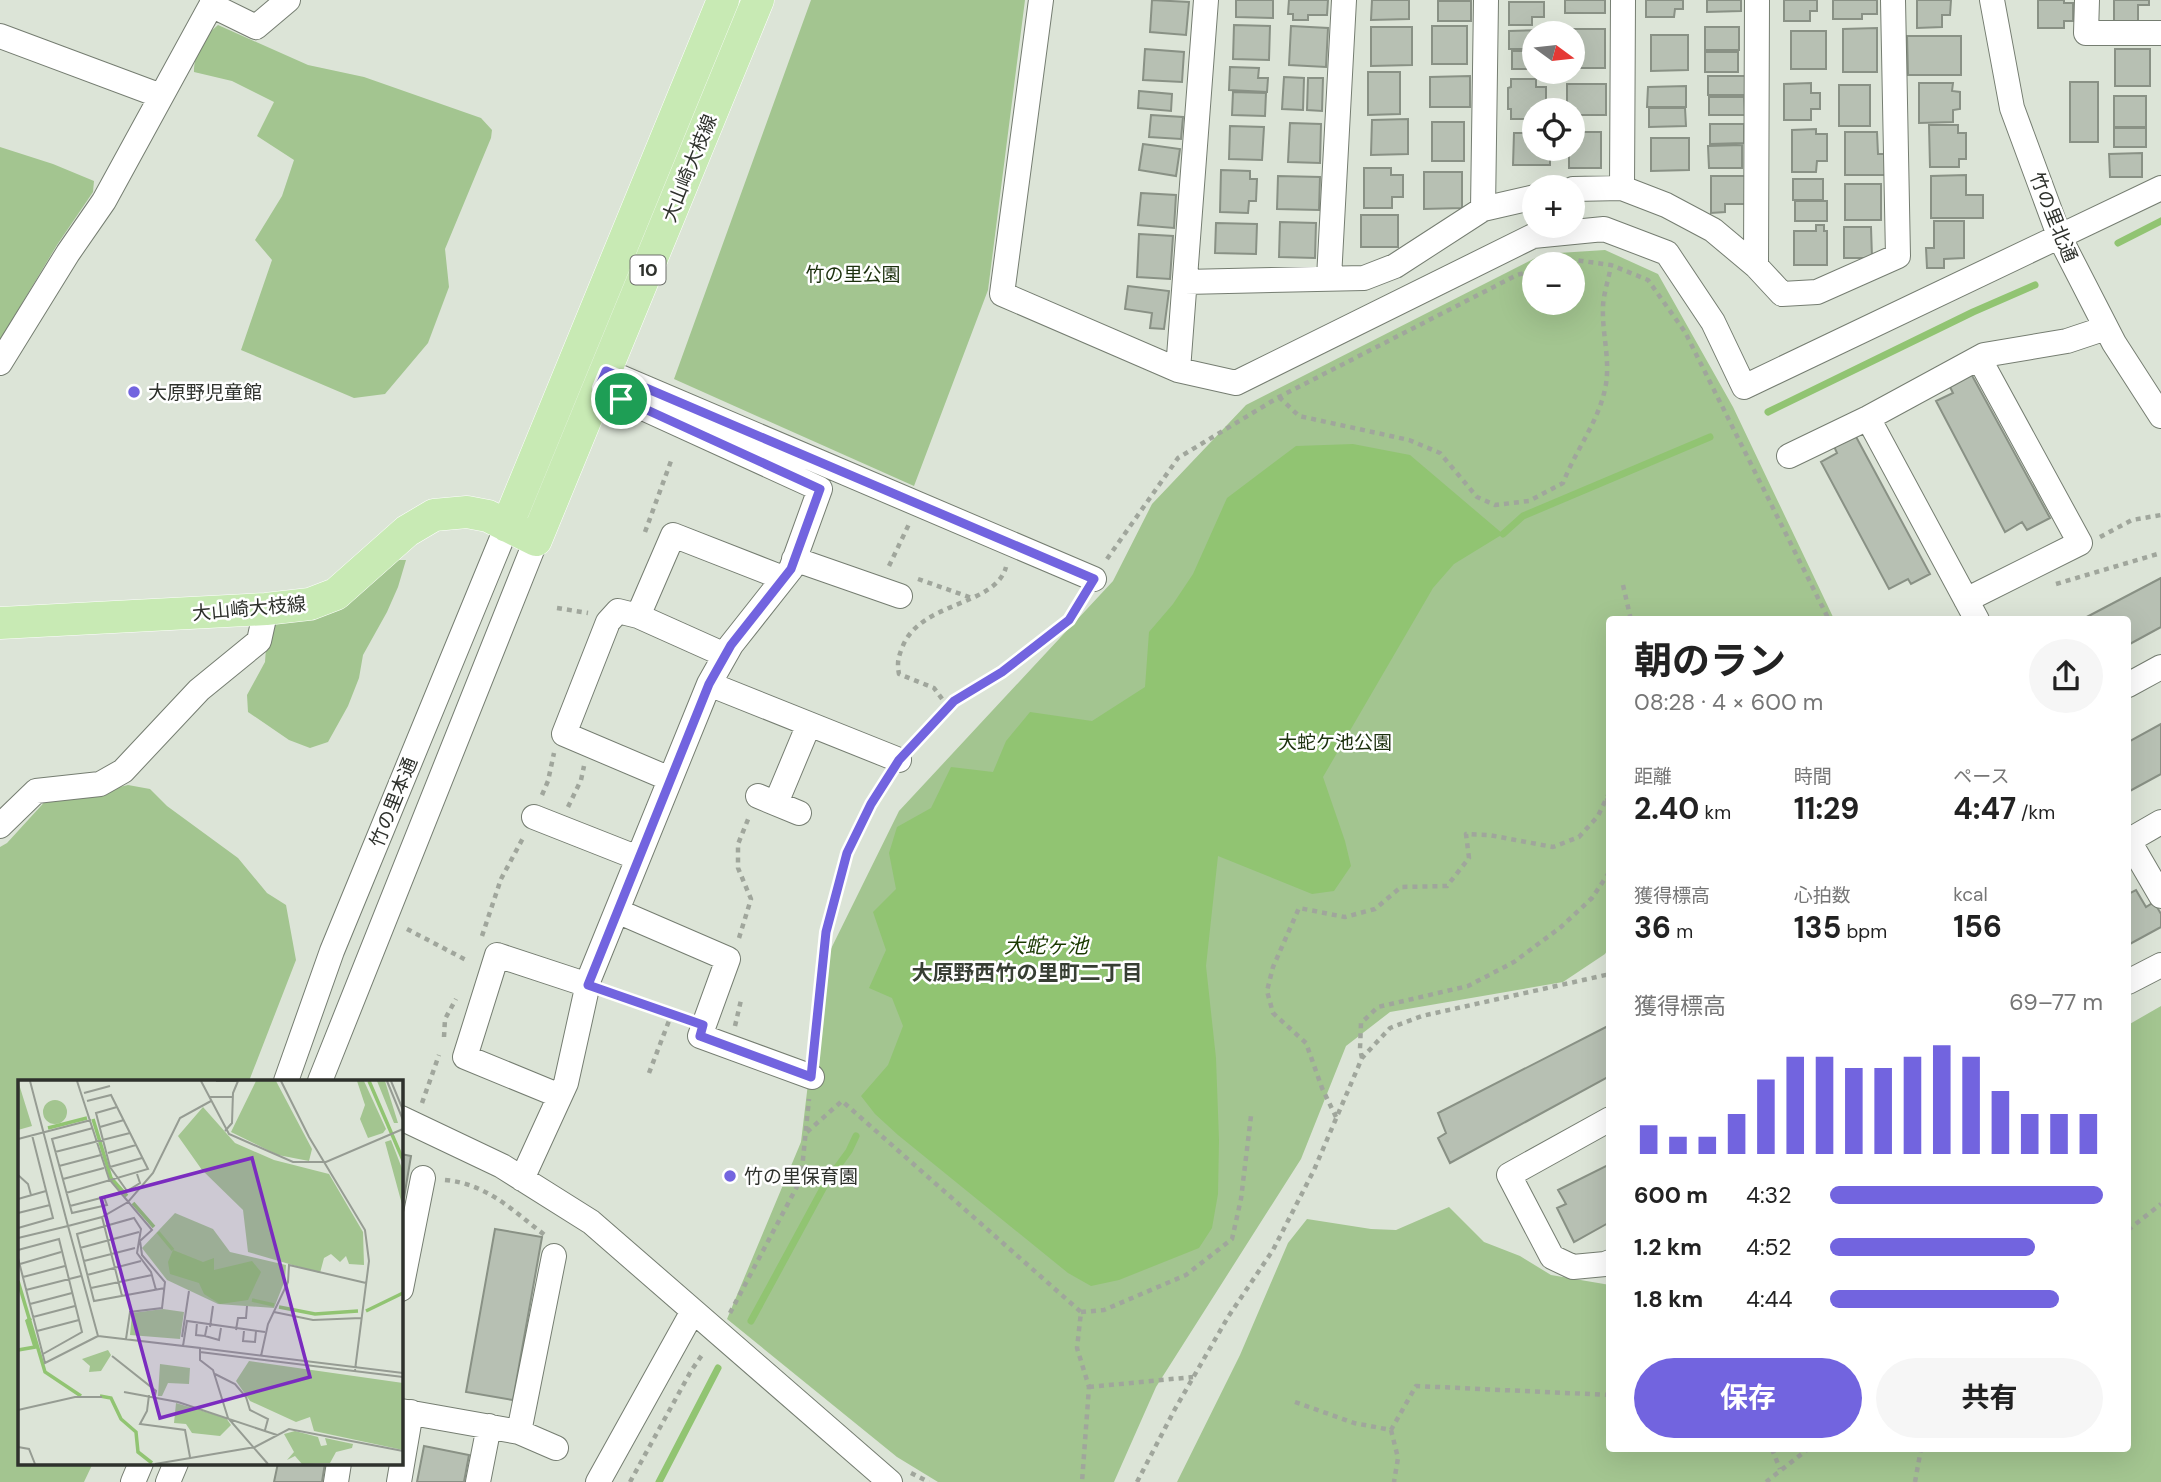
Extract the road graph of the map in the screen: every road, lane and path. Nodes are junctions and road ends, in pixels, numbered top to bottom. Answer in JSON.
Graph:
{"nodes":[{"id":1,"x":288,"y":0,"type":"edge"},
{"id":2,"x":723,"y":0,"type":"edge"},
{"id":3,"x":758,"y":0,"type":"edge"},
{"id":4,"x":1041,"y":0,"type":"edge"},
{"id":5,"x":1206,"y":0,"type":"edge"},
{"id":6,"x":1344,"y":0,"type":"edge"},
{"id":7,"x":1486,"y":0,"type":"edge"},
{"id":8,"x":1623,"y":0,"type":"edge"},
{"id":9,"x":1757,"y":0,"type":"edge"},
{"id":10,"x":1893,"y":0,"type":"edge"},
{"id":11,"x":1992,"y":0,"type":"edge"},
{"id":12,"x":2087,"y":0,"type":"edge"},
{"id":13,"x":213,"y":2,"type":"edge"},
{"id":14,"x":2161,"y":33,"type":"edge"},
{"id":15,"x":0,"y":36,"type":"edge"},
{"id":16,"x":161,"y":96,"type":"junction"},
{"id":17,"x":1622,"y":188,"type":"junction"},
{"id":18,"x":2161,"y":188,"type":"edge"},
{"id":19,"x":1585,"y":189,"type":"edge"},
{"id":20,"x":1522,"y":200,"type":"edge"},
{"id":21,"x":1483,"y":209,"type":"junction"},
{"id":22,"x":2060,"y":238,"type":"junction"},
{"id":23,"x":1585,"y":261,"type":"edge"},
{"id":24,"x":1611,"y":265,"type":"junction"},
{"id":25,"x":1756,"y":266,"type":"junction"},
{"id":26,"x":1522,"y":274,"type":"edge"},
{"id":27,"x":1329,"y":278,"type":"junction"},
{"id":28,"x":1185,"y":282,"type":"junction"},
{"id":29,"x":2106,"y":328,"type":"junction"},
{"id":30,"x":1979,"y":358,"type":"junction"},
{"id":31,"x":0,"y":363,"type":"edge"},
{"id":32,"x":1178,"y":370,"type":"junction"},
{"id":33,"x":603,"y":380,"type":"junction"},
{"id":34,"x":1279,"y":397,"type":"junction"},
{"id":35,"x":2161,"y":416,"type":"edge"},
{"id":36,"x":1868,"y":418,"type":"junction"},
{"id":37,"x":1789,"y":456,"type":"dead end"},
{"id":38,"x":919,"y":504,"type":"junction"},
{"id":39,"x":2161,"y":515,"type":"edge"},
{"id":40,"x":507,"y":526,"type":"junction"},
{"id":41,"x":536,"y":540,"type":"junction"},
{"id":42,"x":2080,"y":543,"type":"junction"},
{"id":43,"x":1012,"y":544,"type":"junction"},
{"id":44,"x":2161,"y":553,"type":"edge"},
{"id":45,"x":890,"y":563,"type":"junction"},
{"id":46,"x":789,"y":569,"type":"junction"},
{"id":47,"x":900,"y":570,"type":"dead end"},
{"id":48,"x":1094,"y":579,"type":"junction"},
{"id":49,"x":1623,"y":585,"type":"dead end"},
{"id":50,"x":896,"y":587,"type":"junction"},
{"id":51,"x":2046,"y":587,"type":"dead end"},
{"id":52,"x":972,"y":598,"type":"junction"},
{"id":53,"x":266,"y":609,"type":"junction"},
{"id":54,"x":1971,"y":610,"type":"edge"},
{"id":55,"x":638,"y":616,"type":"junction"},
{"id":56,"x":1630,"y":616,"type":"edge"},
{"id":57,"x":1827,"y":616,"type":"edge"},
{"id":58,"x":0,"y":623,"type":"edge"},
{"id":59,"x":725,"y":655,"type":"junction"},
{"id":60,"x":2161,"y":667,"type":"edge"},
{"id":61,"x":2131,"y":683,"type":"edge"},
{"id":62,"x":709,"y":684,"type":"junction"},
{"id":63,"x":948,"y":707,"type":"junction"},
{"id":64,"x":809,"y":724,"type":"junction"},
{"id":65,"x":564,"y":734,"type":"junction"},
{"id":66,"x":589,"y":745,"type":"junction"},
{"id":67,"x":899,"y":760,"type":"junction"},
{"id":68,"x":670,"y":779,"type":"junction"},
{"id":69,"x":767,"y":799,"type":"junction"},
{"id":70,"x":1606,"y":799,"type":"edge"},
{"id":71,"x":799,"y":813,"type":"dead end"},
{"id":72,"x":534,"y":817,"type":"joint"},
{"id":73,"x":2161,"y":822,"type":"edge"},
{"id":74,"x":0,"y":826,"type":"edge"},
{"id":75,"x":559,"y":827,"type":"junction"},
{"id":76,"x":2131,"y":839,"type":"edge"},
{"id":77,"x":2131,"y":846,"type":"edge"},
{"id":78,"x":638,"y":858,"type":"junction"},
{"id":79,"x":1606,"y":876,"type":"edge"},
{"id":80,"x":2161,"y":896,"type":"edge"},
{"id":81,"x":617,"y":911,"type":"junction"},
{"id":82,"x":402,"y":927,"type":"dead end"},
{"id":83,"x":728,"y":959,"type":"junction"},
{"id":84,"x":468,"y":961,"type":"dead end"},
{"id":85,"x":2161,"y":965,"type":"edge"},
{"id":86,"x":1606,"y":975,"type":"edge"},
{"id":87,"x":2131,"y":980,"type":"edge"},
{"id":88,"x":588,"y":985,"type":"junction"},
{"id":89,"x":672,"y":1013,"type":"junction"},
{"id":90,"x":703,"y":1025,"type":"junction"},
{"id":91,"x":731,"y":1047,"type":"junction"},
{"id":92,"x":1362,"y":1058,"type":"junction"},
{"id":93,"x":649,"y":1073,"type":"dead end"},
{"id":94,"x":287,"y":1076,"type":"edge"},
{"id":95,"x":811,"y":1077,"type":"junction"},
{"id":96,"x":309,"y":1080,"type":"edge"},
{"id":97,"x":320,"y":1080,"type":"edge"},
{"id":98,"x":560,"y":1097,"type":"junction"},
{"id":99,"x":1251,"y":1116,"type":"dead end"},
{"id":100,"x":402,"y":1118,"type":"edge"},
{"id":101,"x":1337,"y":1118,"type":"junction"},
{"id":102,"x":1606,"y":1121,"type":"edge"},
{"id":103,"x":806,"y":1133,"type":"junction"},
{"id":104,"x":423,"y":1178,"type":"joint"},
{"id":105,"x":523,"y":1179,"type":"junction"},
{"id":106,"x":2161,"y":1204,"type":"edge"},
{"id":107,"x":2131,"y":1228,"type":"edge"},
{"id":108,"x":554,"y":1256,"type":"joint"},
{"id":109,"x":1606,"y":1264,"type":"edge"},
{"id":110,"x":402,"y":1284,"type":"edge"},
{"id":111,"x":693,"y":1311,"type":"junction"},
{"id":112,"x":1081,"y":1312,"type":"junction"},
{"id":113,"x":726,"y":1319,"type":"dead end"},
{"id":114,"x":711,"y":1343,"type":"dead end"},
{"id":115,"x":1193,"y":1377,"type":"junction"},
{"id":116,"x":1089,"y":1387,"type":"junction"},
{"id":117,"x":1606,"y":1395,"type":"edge"},
{"id":118,"x":1295,"y":1402,"type":"dead end"},
{"id":119,"x":406,"y":1411,"type":"edge"},
{"id":120,"x":489,"y":1426,"type":"junction"},
{"id":121,"x":1391,"y":1430,"type":"junction"},
{"id":122,"x":519,"y":1432,"type":"junction"},
{"id":123,"x":556,"y":1448,"type":"dead end"},
{"id":124,"x":402,"y":1452,"type":"edge"},
{"id":125,"x":1773,"y":1452,"type":"edge"},
{"id":126,"x":1804,"y":1452,"type":"edge"},
{"id":127,"x":1921,"y":1452,"type":"edge"},
{"id":128,"x":141,"y":1464,"type":"edge"},
{"id":129,"x":176,"y":1464,"type":"edge"},
{"id":130,"x":340,"y":1464,"type":"edge"},
{"id":131,"x":401,"y":1464,"type":"edge"},
{"id":132,"x":1780,"y":1469,"type":"junction"},
{"id":133,"x":133,"y":1482,"type":"edge"},
{"id":134,"x":168,"y":1482,"type":"edge"},
{"id":135,"x":337,"y":1482,"type":"edge"},
{"id":136,"x":399,"y":1482,"type":"edge"},
{"id":137,"x":478,"y":1482,"type":"edge"},
{"id":138,"x":598,"y":1482,"type":"edge"},
{"id":139,"x":630,"y":1482,"type":"edge"},
{"id":140,"x":890,"y":1482,"type":"edge"},
{"id":141,"x":1082,"y":1482,"type":"edge"},
{"id":142,"x":1137,"y":1482,"type":"edge"},
{"id":143,"x":1394,"y":1482,"type":"edge"},
{"id":144,"x":1766,"y":1482,"type":"edge"},
{"id":145,"x":1915,"y":1482,"type":"edge"}],
"edges":[{"from":1,"to":13,"type":"street"},
{"from":2,"to":40,"type":"main road","name":"大山崎大枝線","number":"10"},
{"from":3,"to":33,"type":"main road","name":"大山崎大枝線","number":"10"},
{"from":4,"to":32,"type":"street"},
{"from":5,"to":28,"type":"street"},
{"from":6,"to":27,"type":"street"},
{"from":7,"to":21,"type":"street"},
{"from":8,"to":17,"type":"street"},
{"from":9,"to":25,"type":"street"},
{"from":10,"to":25,"type":"street"},
{"from":11,"to":22,"type":"street","name":"竹の里北通"},
{"from":12,"to":14,"type":"street"},
{"from":13,"to":16,"type":"street"},
{"from":15,"to":16,"type":"street"},
{"from":16,"to":31,"type":"street"},
{"from":17,"to":19,"type":"street"},
{"from":17,"to":25,"type":"street"},
{"from":18,"to":22,"type":"street"},
{"from":20,"to":21,"type":"street"},
{"from":21,"to":27,"type":"street"},
{"from":22,"to":29,"type":"street","name":"竹の里北通"},
{"from":22,"to":32,"type":"street"},
{"from":23,"to":24,"type":"path"},
{"from":24,"to":34,"type":"path"},
{"from":24,"to":57,"type":"path"},
{"from":26,"to":34,"type":"path"},
{"from":27,"to":28,"type":"street"},
{"from":28,"to":32,"type":"street"},
{"from":29,"to":30,"type":"street"},
{"from":29,"to":35,"type":"street","name":"竹の里北通"},
{"from":30,"to":36,"type":"street"},
{"from":30,"to":42,"type":"street"},
{"from":33,"to":38,"type":"street"},
{"from":33,"to":41,"type":"main road","name":"大山崎大枝線","number":"10"},
{"from":33,"to":46,"type":"street"},
{"from":34,"to":48,"type":"path"},
{"from":36,"to":37,"type":"street"},
{"from":36,"to":54,"type":"street"},
{"from":38,"to":43,"type":"street"},
{"from":38,"to":45,"type":"path"},
{"from":39,"to":42,"type":"path"},
{"from":40,"to":41,"type":"main road","name":"大山崎大枝線"},
{"from":40,"to":53,"type":"main road","name":"大山崎大枝線"},
{"from":40,"to":94,"type":"street","name":"竹の里本通"},
{"from":41,"to":97,"type":"street","name":"竹の里本通"},
{"from":42,"to":54,"type":"street"},
{"from":43,"to":48,"type":"street"},
{"from":43,"to":52,"type":"path"},
{"from":44,"to":51,"type":"path"},
{"from":45,"to":47,"type":"path"},
{"from":45,"to":50,"type":"path"},
{"from":46,"to":50,"type":"street"},
{"from":46,"to":55,"type":"street"},
{"from":46,"to":59,"type":"street"},
{"from":48,"to":63,"type":"path"},
{"from":49,"to":56,"type":"path"},
{"from":50,"to":52,"type":"path"},
{"from":52,"to":63,"type":"path"},
{"from":53,"to":58,"type":"main road","name":"大山崎大枝線"},
{"from":53,"to":74,"type":"street"},
{"from":55,"to":59,"type":"street"},
{"from":55,"to":65,"type":"street"},
{"from":59,"to":62,"type":"street"},
{"from":60,"to":61,"type":"street"},
{"from":62,"to":64,"type":"street"},
{"from":62,"to":68,"type":"street"},
{"from":63,"to":67,"type":"path"},
{"from":64,"to":67,"type":"street"},
{"from":64,"to":69,"type":"street"},
{"from":65,"to":66,"type":"street"},
{"from":65,"to":72,"type":"path"},
{"from":66,"to":68,"type":"street"},
{"from":66,"to":75,"type":"path"},
{"from":67,"to":95,"type":"path"},
{"from":68,"to":78,"type":"street"},
{"from":69,"to":71,"type":"street"},
{"from":69,"to":83,"type":"path"},
{"from":70,"to":101,"type":"path"},
{"from":72,"to":75,"type":"street"},
{"from":73,"to":76,"type":"street"},
{"from":75,"to":78,"type":"street"},
{"from":77,"to":80,"type":"street"},
{"from":78,"to":81,"type":"street"},
{"from":79,"to":92,"type":"path"},
{"from":81,"to":83,"type":"street"},
{"from":81,"to":88,"type":"street"},
{"from":82,"to":84,"type":"path"},
{"from":83,"to":90,"type":"street"},
{"from":83,"to":91,"type":"path"},
{"from":85,"to":87,"type":"street"},
{"from":86,"to":92,"type":"path"},
{"from":88,"to":89,"type":"path"},
{"from":88,"to":98,"type":"street"},
{"from":88,"to":98,"type":"street"},
{"from":89,"to":90,"type":"path"},
{"from":89,"to":93,"type":"path"},
{"from":90,"to":91,"type":"street"},
{"from":91,"to":95,"type":"street"},
{"from":92,"to":101,"type":"path"},
{"from":94,"to":96,"type":"street"},
{"from":95,"to":103,"type":"path"},
{"from":98,"to":105,"type":"street"},
{"from":99,"to":112,"type":"path"},
{"from":100,"to":105,"type":"street"},
{"from":101,"to":115,"type":"path"},
{"from":102,"to":109,"type":"street"},
{"from":103,"to":112,"type":"path"},
{"from":103,"to":113,"type":"path"},
{"from":104,"to":108,"type":"path"},
{"from":104,"to":110,"type":"street"},
{"from":105,"to":111,"type":"street"},
{"from":106,"to":107,"type":"path"},
{"from":108,"to":122,"type":"street"},
{"from":111,"to":138,"type":"street"},
{"from":111,"to":140,"type":"street"},
{"from":112,"to":116,"type":"path"},
{"from":114,"to":139,"type":"path"},
{"from":115,"to":116,"type":"path"},
{"from":115,"to":142,"type":"path"},
{"from":116,"to":141,"type":"path"},
{"from":117,"to":121,"type":"path"},
{"from":118,"to":121,"type":"path"},
{"from":119,"to":120,"type":"street"},
{"from":119,"to":124,"type":"street"},
{"from":120,"to":122,"type":"street"},
{"from":120,"to":137,"type":"street"},
{"from":121,"to":143,"type":"path"},
{"from":122,"to":123,"type":"street"},
{"from":125,"to":132,"type":"path"},
{"from":126,"to":132,"type":"path"},
{"from":127,"to":145,"type":"path"},
{"from":128,"to":133,"type":"street"},
{"from":129,"to":134,"type":"street"},
{"from":130,"to":135,"type":"street"},
{"from":131,"to":136,"type":"street"},
{"from":132,"to":144,"type":"path"}]}
